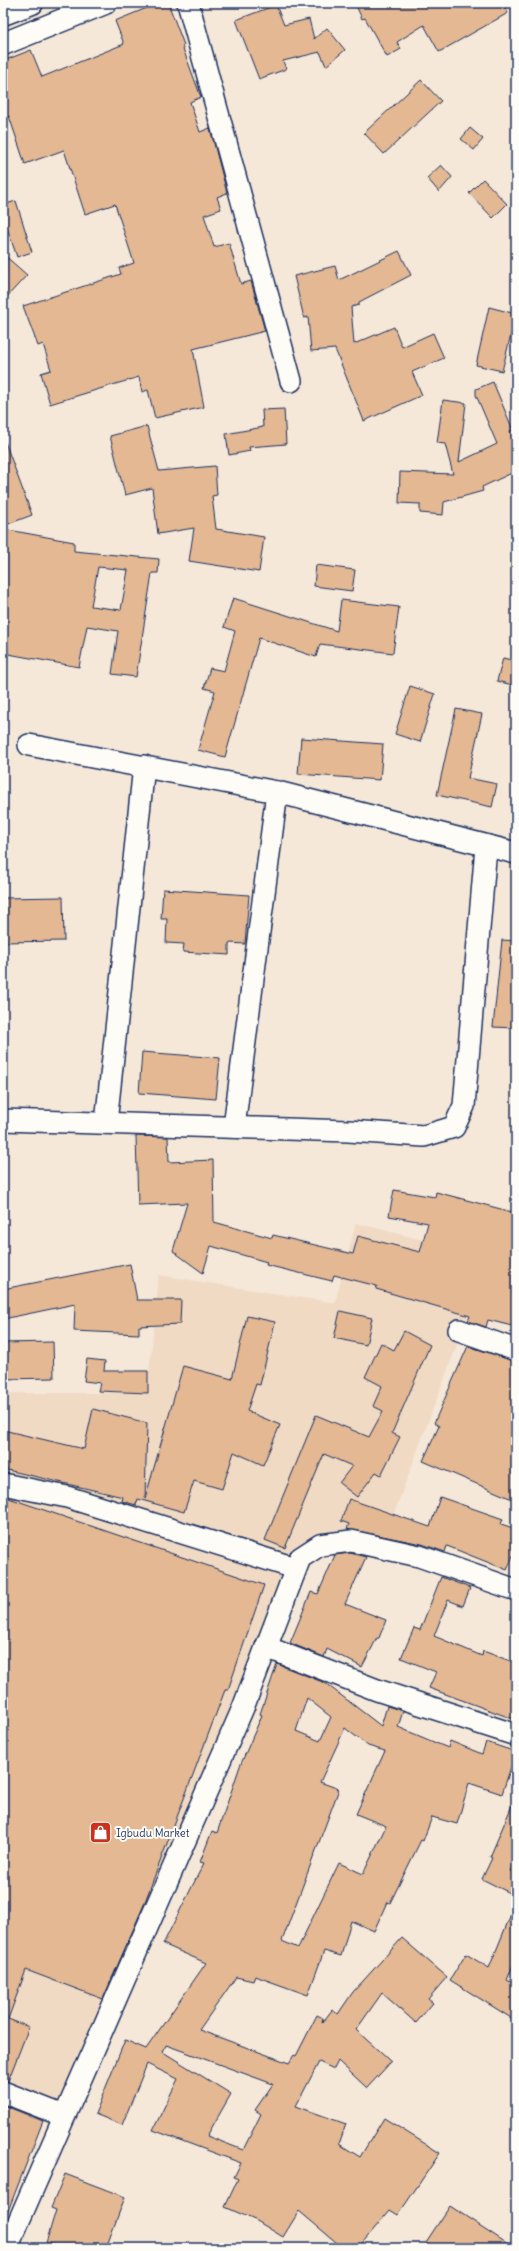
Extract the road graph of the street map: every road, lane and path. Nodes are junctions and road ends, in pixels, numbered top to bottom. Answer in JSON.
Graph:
{"nodes":[{"id":1,"x":32,"y":3,"type":"edge"},
{"id":2,"x":105,"y":3,"type":"edge"},
{"id":3,"x":188,"y":3,"type":"edge"},
{"id":4,"x":3,"y":14,"type":"edge"},
{"id":5,"x":3,"y":44,"type":"edge"},
{"id":6,"x":291,"y":381,"type":"dead end"},
{"id":7,"x":30,"y":744,"type":"dead end"},
{"id":8,"x":144,"y":766,"type":"junction"},
{"id":9,"x":277,"y":792,"type":"junction"},
{"id":10,"x":486,"y":847,"type":"junction"},
{"id":11,"x":516,"y":853,"type":"edge"},
{"id":12,"x":3,"y":1120,"type":"edge"},
{"id":13,"x":106,"y":1123,"type":"junction"},
{"id":14,"x":234,"y":1127,"type":"junction"},
{"id":15,"x":459,"y":1330,"type":"dead end"},
{"id":16,"x":516,"y":1350,"type":"edge"},
{"id":17,"x":3,"y":1484,"type":"edge"},
{"id":18,"x":295,"y":1568,"type":"junction"},
{"id":19,"x":516,"y":1590,"type":"edge"},
{"id":20,"x":266,"y":1647,"type":"junction"},
{"id":21,"x":516,"y":1735,"type":"edge"},
{"id":22,"x":3,"y":2092,"type":"edge"},
{"id":23,"x":64,"y":2116,"type":"junction"},
{"id":24,"x":7,"y":2248,"type":"edge"}],
"edges":[{"from":1,"to":4,"type":"main road"},
{"from":2,"to":5,"type":"main road"},
{"from":3,"to":6,"type":"street"},
{"from":7,"to":8,"type":"street"},
{"from":8,"to":9,"type":"street"},
{"from":8,"to":13,"type":"street"},
{"from":9,"to":10,"type":"street"},
{"from":9,"to":14,"type":"street"},
{"from":10,"to":11,"type":"street"},
{"from":10,"to":14,"type":"street"},
{"from":12,"to":13,"type":"street"},
{"from":13,"to":14,"type":"street"},
{"from":15,"to":16,"type":"street"},
{"from":17,"to":18,"type":"street"},
{"from":18,"to":19,"type":"street"},
{"from":18,"to":20,"type":"street"},
{"from":20,"to":21,"type":"street"},
{"from":20,"to":23,"type":"street"},
{"from":22,"to":23,"type":"street"},
{"from":23,"to":24,"type":"street"}]}
